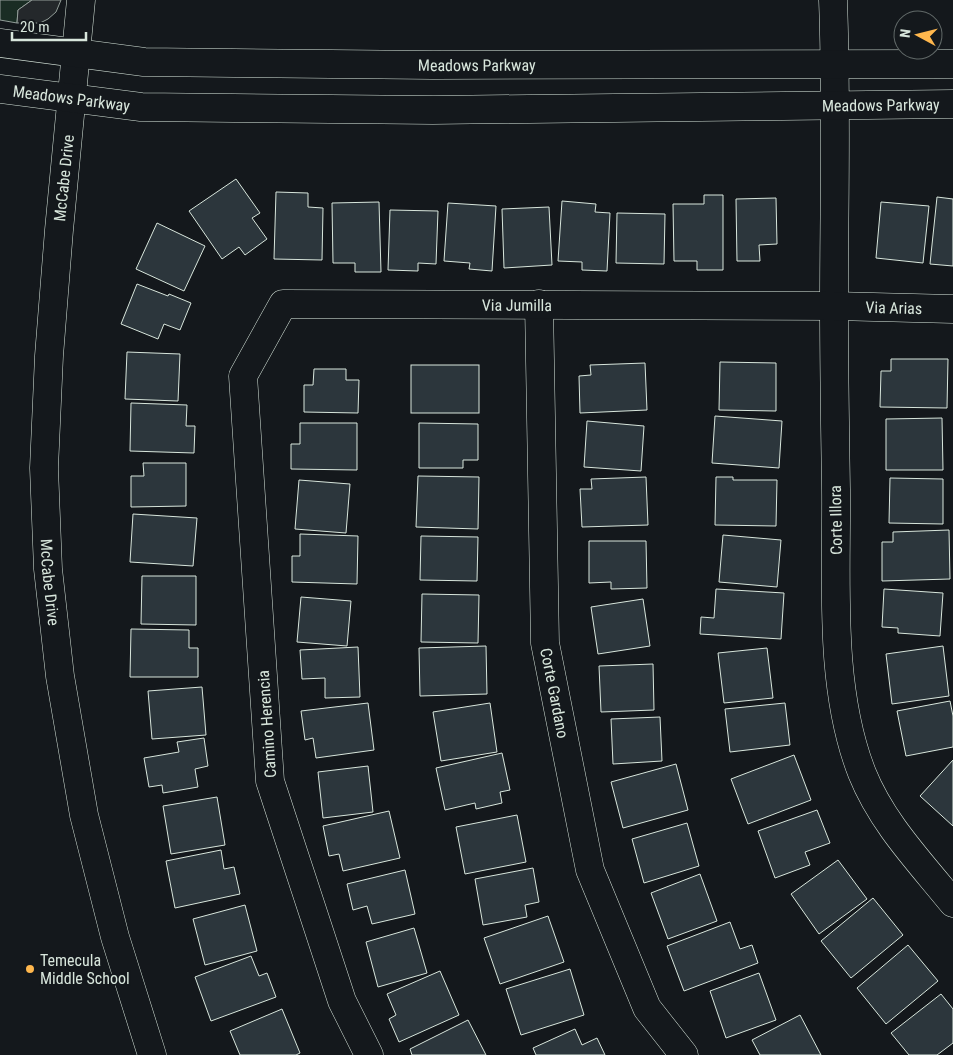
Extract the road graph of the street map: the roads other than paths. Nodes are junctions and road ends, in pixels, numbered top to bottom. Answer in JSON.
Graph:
{"nodes":[{"id":1,"x":82,"y":0,"type":"edge"},
{"id":2,"x":833,"y":0,"type":"edge"},
{"id":3,"x":0,"y":43,"type":"edge"},
{"id":4,"x":76,"y":54,"type":"junction"},
{"id":5,"x":953,"y":64,"type":"edge"},
{"id":6,"x":836,"y":65,"type":"junction"},
{"id":7,"x":0,"y":89,"type":"edge"},
{"id":8,"x":72,"y":98,"type":"junction"},
{"id":9,"x":953,"y":104,"type":"edge"},
{"id":10,"x":836,"y":106,"type":"junction"},
{"id":11,"x":539,"y":304,"type":"junction"},
{"id":12,"x":834,"y":306,"type":"junction"},
{"id":13,"x":953,"y":309,"type":"edge"},
{"id":14,"x":243,"y":376,"type":"joint"},
{"id":15,"x":953,"y":903,"type":"edge"},
{"id":16,"x":152,"y":1055,"type":"edge"},
{"id":17,"x":369,"y":1055,"type":"edge"},
{"id":18,"x":684,"y":1055,"type":"edge"}],
"edges":[{"from":1,"to":4,"type":"street","name":"McCabe Drive"},
{"from":2,"to":6,"type":"street","name":"Corte Illora"},
{"from":3,"to":4,"type":"street","name":"Meadows Parkway"},
{"from":4,"to":6,"type":"street","name":"Meadows Parkway"},
{"from":4,"to":8,"type":"street","name":"McCabe Drive"},
{"from":5,"to":6,"type":"street","name":"Meadows Parkway"},
{"from":6,"to":10,"type":"street","name":"Corte Illora"},
{"from":7,"to":8,"type":"street","name":"Meadows Parkway"},
{"from":8,"to":10,"type":"street","name":"Meadows Parkway"},
{"from":8,"to":16,"type":"street","name":"McCabe Drive"},
{"from":9,"to":10,"type":"street","name":"Meadows Parkway"},
{"from":10,"to":12,"type":"street","name":"Corte Illora"},
{"from":11,"to":12,"type":"street","name":"Via Jumilla"},
{"from":11,"to":14,"type":"street","name":"Via Jumilla"},
{"from":11,"to":18,"type":"street","name":"Corte Gardano"},
{"from":12,"to":13,"type":"street","name":"Via Arias"},
{"from":12,"to":15,"type":"street","name":"Corte Illora"},
{"from":14,"to":17,"type":"street","name":"Camino Herencia"}]}
